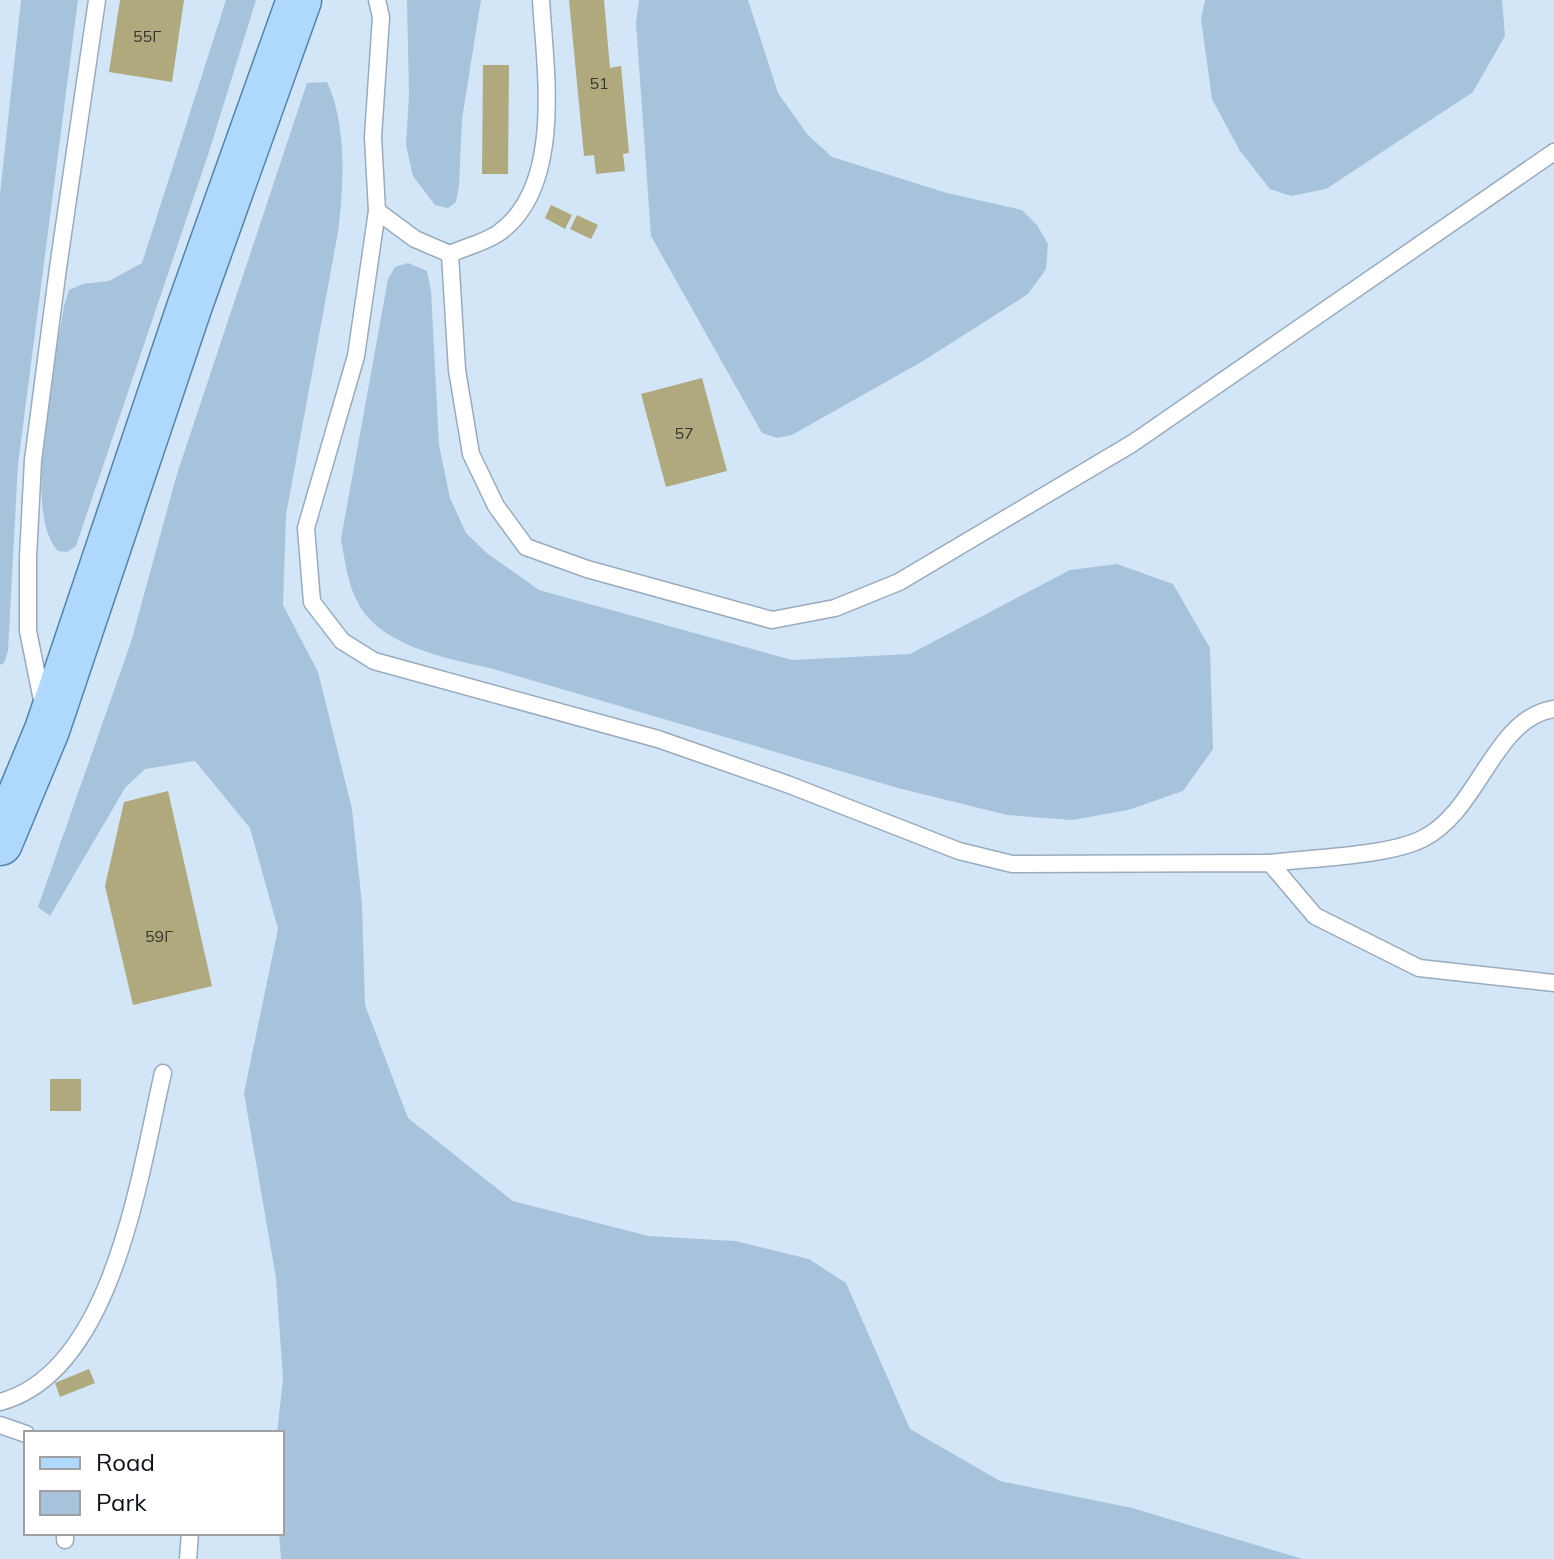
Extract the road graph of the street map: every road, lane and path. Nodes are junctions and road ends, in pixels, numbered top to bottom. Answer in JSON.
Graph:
{"nodes":[{"id":1,"x":97,"y":0,"type":"edge"},
{"id":2,"x":299,"y":0,"type":"edge"},
{"id":3,"x":377,"y":0,"type":"edge"},
{"id":4,"x":541,"y":0,"type":"edge"},
{"id":5,"x":1554,"y":152,"type":"edge"},
{"id":6,"x":377,"y":211,"type":"junction"},
{"id":7,"x":450,"y":254,"type":"junction"},
{"id":8,"x":1554,"y":709,"type":"edge"},
{"id":9,"x":47,"y":730,"type":"junction"},
{"id":10,"x":0,"y":843,"type":"edge"},
{"id":11,"x":1270,"y":863,"type":"junction"},
{"id":12,"x":1554,"y":983,"type":"edge"},
{"id":13,"x":163,"y":1073,"type":"dead end"},
{"id":14,"x":0,"y":1402,"type":"edge"},
{"id":15,"x":0,"y":1425,"type":"edge"},
{"id":16,"x":24,"y":1433,"type":"edge"},
{"id":17,"x":190,"y":1535,"type":"edge"},
{"id":18,"x":188,"y":1559,"type":"edge"}],
"edges":[{"from":1,"to":9,"type":"lane"},
{"from":2,"to":9,"type":"main road"},
{"from":3,"to":6,"type":"lane"},
{"from":4,"to":7,"type":"lane"},
{"from":5,"to":7,"type":"lane"},
{"from":6,"to":7,"type":"lane"},
{"from":6,"to":11,"type":"lane"},
{"from":8,"to":11,"type":"lane"},
{"from":9,"to":10,"type":"main road"},
{"from":11,"to":12,"type":"lane"},
{"from":13,"to":14,"type":"lane"},
{"from":15,"to":16,"type":"lane"},
{"from":17,"to":18,"type":"lane"}]}
